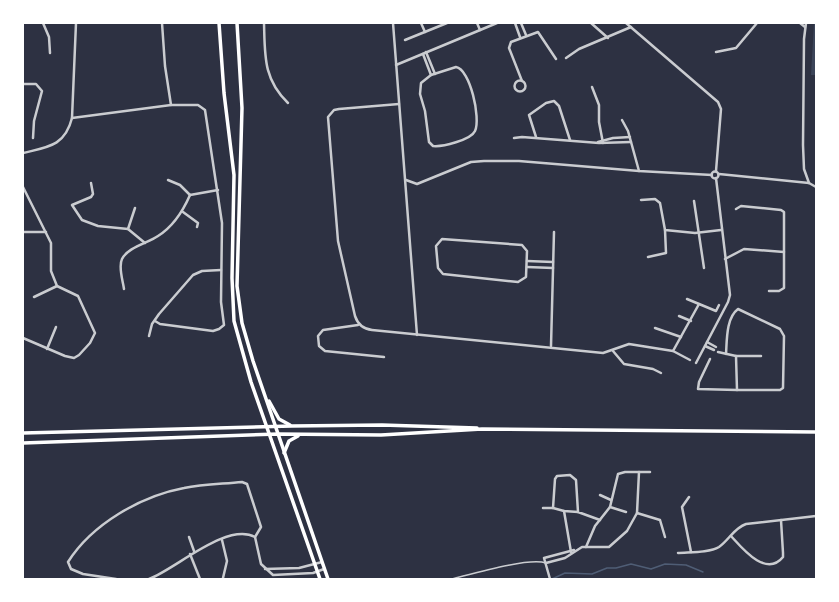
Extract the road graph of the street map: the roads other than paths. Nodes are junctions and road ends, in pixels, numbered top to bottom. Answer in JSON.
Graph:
{"nodes":[{"id":1,"x":43,"y":23,"type":"edge"},
{"id":2,"x":76,"y":23,"type":"edge"},
{"id":3,"x":162,"y":23,"type":"edge"},
{"id":4,"x":219,"y":23,"type":"edge"},
{"id":5,"x":236,"y":23,"type":"edge"},
{"id":6,"x":264,"y":23,"type":"edge"},
{"id":7,"x":393,"y":23,"type":"edge"},
{"id":8,"x":421,"y":23,"type":"edge"},
{"id":9,"x":447,"y":23,"type":"edge"},
{"id":10,"x":477,"y":23,"type":"edge"},
{"id":11,"x":484,"y":23,"type":"edge"},
{"id":12,"x":497,"y":23,"type":"edge"},
{"id":13,"x":515,"y":23,"type":"edge"},
{"id":14,"x":521,"y":23,"type":"edge"},
{"id":15,"x":591,"y":23,"type":"edge"},
{"id":16,"x":626,"y":23,"type":"edge"},
{"id":17,"x":757,"y":23,"type":"edge"},
{"id":18,"x":800,"y":23,"type":"edge"},
{"id":19,"x":806,"y":23,"type":"edge"},
{"id":20,"x":631,"y":27,"type":"junction"},
{"id":21,"x":805,"y":27,"type":"junction"},
{"id":22,"x":486,"y":28,"type":"junction"},
{"id":23,"x":480,"y":30,"type":"junction"},
{"id":24,"x":425,"y":32,"type":"junction"},
{"id":25,"x":526,"y":35,"type":"junction"},
{"id":26,"x":520,"y":37,"type":"junction"},
{"id":27,"x":608,"y":38,"type":"junction"},
{"id":28,"x":405,"y":40,"type":"dead end"},
{"id":29,"x":716,"y":52,"type":"dead end"},
{"id":30,"x":50,"y":53,"type":"dead end"},
{"id":31,"x":424,"y":53,"type":"junction"},
{"id":32,"x":566,"y":58,"type":"dead end"},
{"id":33,"x":556,"y":59,"type":"dead end"},
{"id":34,"x":396,"y":65,"type":"junction"},
{"id":35,"x":435,"y":74,"type":"junction"},
{"id":36,"x":431,"y":75,"type":"junction"},
{"id":37,"x":522,"y":82,"type":"junction"},
{"id":38,"x":23,"y":84,"type":"edge"},
{"id":39,"x":592,"y":88,"type":"dead end"},
{"id":40,"x":288,"y":103,"type":"dead end"},
{"id":41,"x":399,"y":104,"type":"junction"},
{"id":42,"x":171,"y":105,"type":"junction"},
{"id":43,"x":72,"y":118,"type":"junction"},
{"id":44,"x":622,"y":120,"type":"dead end"},
{"id":45,"x":630,"y":137,"type":"junction"},
{"id":46,"x":33,"y":138,"type":"dead end"},
{"id":47,"x":514,"y":138,"type":"dead end"},
{"id":48,"x":536,"y":138,"type":"junction"},
{"id":49,"x":570,"y":140,"type":"junction"},
{"id":50,"x":602,"y":141,"type":"junction"},
{"id":51,"x":631,"y":142,"type":"junction"},
{"id":52,"x":23,"y":153,"type":"edge"},
{"id":53,"x":639,"y":171,"type":"junction"},
{"id":54,"x":718,"y":173,"type":"junction"},
{"id":55,"x":712,"y":175,"type":"junction"},
{"id":56,"x":716,"y":178,"type":"junction"},
{"id":57,"x":168,"y":180,"type":"dead end"},
{"id":58,"x":406,"y":180,"type":"junction"},
{"id":59,"x":91,"y":183,"type":"dead end"},
{"id":60,"x":809,"y":183,"type":"junction"},
{"id":61,"x":23,"y":186,"type":"edge"},
{"id":62,"x":816,"y":188,"type":"edge"},
{"id":63,"x":218,"y":190,"type":"junction"},
{"id":64,"x":190,"y":195,"type":"junction"},
{"id":65,"x":641,"y":200,"type":"dead end"},
{"id":66,"x":694,"y":201,"type":"dead end"},
{"id":67,"x":135,"y":208,"type":"dead end"},
{"id":68,"x":736,"y":209,"type":"dead end"},
{"id":69,"x":183,"y":212,"type":"junction"},
{"id":70,"x":197,"y":227,"type":"dead end"},
{"id":71,"x":128,"y":229,"type":"junction"},
{"id":72,"x":665,"y":230,"type":"junction"},
{"id":73,"x":721,"y":230,"type":"junction"},
{"id":74,"x":23,"y":232,"type":"edge"},
{"id":75,"x":46,"y":232,"type":"junction"},
{"id":76,"x":554,"y":232,"type":"dead end"},
{"id":77,"x":699,"y":233,"type":"junction"},
{"id":78,"x":145,"y":243,"type":"junction"},
{"id":79,"x":784,"y":252,"type":"junction"},
{"id":80,"x":648,"y":257,"type":"dead end"},
{"id":81,"x":725,"y":259,"type":"junction"},
{"id":82,"x":527,"y":261,"type":"junction"},
{"id":83,"x":554,"y":262,"type":"junction"},
{"id":84,"x":527,"y":267,"type":"junction"},
{"id":85,"x":553,"y":268,"type":"junction"},
{"id":86,"x":704,"y":268,"type":"dead end"},
{"id":87,"x":221,"y":270,"type":"junction"},
{"id":88,"x":57,"y":286,"type":"junction"},
{"id":89,"x":124,"y":289,"type":"dead end"},
{"id":90,"x":769,"y":291,"type":"dead end"},
{"id":91,"x":34,"y":297,"type":"dead end"},
{"id":92,"x":687,"y":299,"type":"dead end"},
{"id":93,"x":699,"y":304,"type":"junction"},
{"id":94,"x":719,"y":305,"type":"dead end"},
{"id":95,"x":679,"y":316,"type":"dead end"},
{"id":96,"x":154,"y":321,"type":"junction"},
{"id":97,"x":691,"y":321,"type":"junction"},
{"id":98,"x":358,"y":324,"type":"junction"},
{"id":99,"x":56,"y":327,"type":"dead end"},
{"id":100,"x":655,"y":328,"type":"dead end"},
{"id":101,"x":417,"y":335,"type":"junction"},
{"id":102,"x":150,"y":336,"type":"dead end"},
{"id":103,"x":681,"y":337,"type":"junction"},
{"id":104,"x":23,"y":338,"type":"edge"},
{"id":105,"x":707,"y":342,"type":"junction"},
{"id":106,"x":551,"y":346,"type":"junction"},
{"id":107,"x":705,"y":346,"type":"junction"},
{"id":108,"x":47,"y":349,"type":"junction"},
{"id":109,"x":720,"y":349,"type":"dead end"},
{"id":110,"x":613,"y":351,"type":"junction"},
{"id":111,"x":673,"y":351,"type":"junction"},
{"id":112,"x":718,"y":352,"type":"dead end"},
{"id":113,"x":722,"y":353,"type":"junction"},
{"id":114,"x":726,"y":354,"type":"junction"},
{"id":115,"x":736,"y":356,"type":"junction"},
{"id":116,"x":762,"y":356,"type":"dead end"},
{"id":117,"x":384,"y":357,"type":"dead end"},
{"id":118,"x":710,"y":359,"type":"dead end"},
{"id":119,"x":690,"y":360,"type":"dead end"},
{"id":120,"x":696,"y":363,"type":"dead end"},
{"id":121,"x":661,"y":373,"type":"dead end"},
{"id":122,"x":736,"y":390,"type":"junction"},
{"id":123,"x":264,"y":393,"type":"junction"},
{"id":124,"x":292,"y":426,"type":"junction"},
{"id":125,"x":266,"y":427,"type":"junction"},
{"id":126,"x":275,"y":427,"type":"junction"},
{"id":127,"x":482,"y":429,"type":"junction"},
{"id":128,"x":816,"y":432,"type":"edge"},
{"id":129,"x":23,"y":433,"type":"edge"},
{"id":130,"x":278,"y":434,"type":"junction"},
{"id":131,"x":269,"y":435,"type":"junction"},
{"id":132,"x":303,"y":435,"type":"junction"},
{"id":133,"x":23,"y":443,"type":"edge"},
{"id":134,"x":284,"y":454,"type":"junction"},
{"id":135,"x":639,"y":472,"type":"junction"},
{"id":136,"x":650,"y":472,"type":"dead end"},
{"id":137,"x":600,"y":495,"type":"dead end"},
{"id":138,"x":689,"y":497,"type":"dead end"},
{"id":139,"x":611,"y":500,"type":"junction"},
{"id":140,"x":610,"y":507,"type":"junction"},
{"id":141,"x":542,"y":508,"type":"dead end"},
{"id":142,"x":554,"y":508,"type":"junction"},
{"id":143,"x":564,"y":511,"type":"junction"},
{"id":144,"x":578,"y":512,"type":"junction"},
{"id":145,"x":626,"y":512,"type":"dead end"},
{"id":146,"x":637,"y":513,"type":"junction"},
{"id":147,"x":816,"y":516,"type":"edge"},
{"id":148,"x":600,"y":520,"type":"junction"},
{"id":149,"x":781,"y":520,"type":"junction"},
{"id":150,"x":731,"y":536,"type":"junction"},
{"id":151,"x":189,"y":537,"type":"dead end"},
{"id":152,"x":255,"y":537,"type":"junction"},
{"id":153,"x":665,"y":537,"type":"dead end"},
{"id":154,"x":222,"y":540,"type":"junction"},
{"id":155,"x":586,"y":547,"type":"junction"},
{"id":156,"x":194,"y":551,"type":"junction"},
{"id":157,"x":571,"y":552,"type":"junction"},
{"id":158,"x":691,"y":552,"type":"junction"},
{"id":159,"x":678,"y":553,"type":"dead end"},
{"id":160,"x":190,"y":554,"type":"junction"},
{"id":161,"x":544,"y":558,"type":"junction"},
{"id":162,"x":540,"y":561,"type":"junction"},
{"id":163,"x":322,"y":562,"type":"junction"},
{"id":164,"x":546,"y":563,"type":"junction"},
{"id":165,"x":315,"y":564,"type":"junction"},
{"id":166,"x":265,"y":568,"type":"junction"},
{"id":167,"x":285,"y":569,"type":"junction"},
{"id":168,"x":325,"y":569,"type":"junction"},
{"id":169,"x":318,"y":572,"type":"junction"},
{"id":170,"x":285,"y":575,"type":"junction"},
{"id":171,"x":223,"y":578,"type":"dead end"},
{"id":172,"x":116,"y":579,"type":"edge"},
{"id":173,"x":149,"y":579,"type":"edge"},
{"id":174,"x":200,"y":579,"type":"edge"},
{"id":175,"x":320,"y":579,"type":"edge"},
{"id":176,"x":328,"y":579,"type":"edge"},
{"id":177,"x":452,"y":579,"type":"edge"},
{"id":178,"x":550,"y":579,"type":"edge"}],
"edges":[{"from":1,"to":30,"type":"street"},
{"from":2,"to":43,"type":"street"},
{"from":3,"to":42,"type":"street"},
{"from":4,"to":125,"type":"main road"},
{"from":5,"to":123,"type":"main road"},
{"from":6,"to":40,"type":"street"},
{"from":7,"to":34,"type":"street"},
{"from":8,"to":24,"type":"street"},
{"from":9,"to":24,"type":"street"},
{"from":10,"to":23,"type":"street"},
{"from":11,"to":22,"type":"street"},
{"from":12,"to":22,"type":"street"},
{"from":13,"to":26,"type":"street"},
{"from":14,"to":25,"type":"street"},
{"from":15,"to":27,"type":"street"},
{"from":16,"to":20,"type":"street"},
{"from":17,"to":29,"type":"street"},
{"from":18,"to":21,"type":"street"},
{"from":19,"to":21,"type":"street"},
{"from":20,"to":27,"type":"street"},
{"from":20,"to":54,"type":"street"},
{"from":21,"to":60,"type":"street"},
{"from":22,"to":23,"type":"street"},
{"from":23,"to":31,"type":"street"},
{"from":24,"to":28,"type":"street"},
{"from":25,"to":26,"type":"street"},
{"from":25,"to":33,"type":"street"},
{"from":26,"to":37,"type":"street"},
{"from":27,"to":32,"type":"street"},
{"from":31,"to":34,"type":"street"},
{"from":31,"to":35,"type":"street"},
{"from":31,"to":36,"type":"street"},
{"from":34,"to":41,"type":"street"},
{"from":35,"to":36,"type":"street"},
{"from":35,"to":36,"type":"street"},
{"from":37,"to":37,"type":"street"},
{"from":38,"to":46,"type":"street"},
{"from":39,"to":50,"type":"street"},
{"from":41,"to":58,"type":"street"},
{"from":41,"to":98,"type":"street"},
{"from":42,"to":43,"type":"street"},
{"from":42,"to":63,"type":"street"},
{"from":43,"to":52,"type":"street"},
{"from":44,"to":45,"type":"street"},
{"from":45,"to":50,"type":"street"},
{"from":45,"to":51,"type":"street"},
{"from":47,"to":48,"type":"street"},
{"from":48,"to":49,"type":"street"},
{"from":48,"to":49,"type":"street"},
{"from":49,"to":50,"type":"street"},
{"from":50,"to":51,"type":"street"},
{"from":51,"to":53,"type":"street"},
{"from":53,"to":55,"type":"street"},
{"from":53,"to":58,"type":"street"},
{"from":54,"to":55,"type":"street"},
{"from":54,"to":56,"type":"street"},
{"from":54,"to":60,"type":"street"},
{"from":55,"to":56,"type":"street"},
{"from":56,"to":73,"type":"street"},
{"from":57,"to":64,"type":"street"},
{"from":58,"to":101,"type":"street"},
{"from":59,"to":71,"type":"street"},
{"from":60,"to":62,"type":"street"},
{"from":61,"to":75,"type":"street"},
{"from":63,"to":64,"type":"street"},
{"from":63,"to":87,"type":"street"},
{"from":64,"to":69,"type":"street"},
{"from":65,"to":72,"type":"street"},
{"from":66,"to":77,"type":"street"},
{"from":67,"to":71,"type":"street"},
{"from":68,"to":79,"type":"street"},
{"from":69,"to":70,"type":"street"},
{"from":69,"to":78,"type":"street"},
{"from":71,"to":78,"type":"street"},
{"from":72,"to":77,"type":"street"},
{"from":72,"to":80,"type":"street"},
{"from":73,"to":77,"type":"street"},
{"from":73,"to":81,"type":"street"},
{"from":74,"to":75,"type":"street"},
{"from":75,"to":88,"type":"street"},
{"from":76,"to":83,"type":"street"},
{"from":77,"to":86,"type":"street"},
{"from":78,"to":89,"type":"street"},
{"from":79,"to":81,"type":"street"},
{"from":79,"to":90,"type":"street"},
{"from":81,"to":105,"type":"street"},
{"from":82,"to":83,"type":"street"},
{"from":82,"to":84,"type":"street"},
{"from":82,"to":84,"type":"street"},
{"from":83,"to":85,"type":"street"},
{"from":84,"to":85,"type":"street"},
{"from":85,"to":106,"type":"street"},
{"from":87,"to":96,"type":"street"},
{"from":87,"to":96,"type":"street"},
{"from":88,"to":91,"type":"street"},
{"from":88,"to":108,"type":"street"},
{"from":92,"to":93,"type":"street"},
{"from":93,"to":94,"type":"street"},
{"from":93,"to":97,"type":"street"},
{"from":95,"to":97,"type":"street"},
{"from":96,"to":102,"type":"street"},
{"from":97,"to":103,"type":"street"},
{"from":98,"to":101,"type":"street"},
{"from":98,"to":117,"type":"street"},
{"from":99,"to":108,"type":"street"},
{"from":100,"to":103,"type":"street"},
{"from":101,"to":106,"type":"street"},
{"from":103,"to":111,"type":"street"},
{"from":104,"to":108,"type":"street"},
{"from":105,"to":107,"type":"street"},
{"from":105,"to":107,"type":"street"},
{"from":106,"to":110,"type":"street"},
{"from":107,"to":120,"type":"street"},
{"from":109,"to":113,"type":"street"},
{"from":110,"to":111,"type":"street"},
{"from":110,"to":121,"type":"street"},
{"from":111,"to":119,"type":"street"},
{"from":112,"to":113,"type":"street"},
{"from":113,"to":114,"type":"street"},
{"from":114,"to":115,"type":"street"},
{"from":114,"to":122,"type":"street"},
{"from":115,"to":116,"type":"street"},
{"from":115,"to":122,"type":"street"},
{"from":118,"to":122,"type":"street"},
{"from":123,"to":124,"type":"main road"},
{"from":123,"to":126,"type":"main road"},
{"from":124,"to":126,"type":"main road"},
{"from":124,"to":127,"type":"main road"},
{"from":125,"to":126,"type":"main road"},
{"from":125,"to":129,"type":"main road"},
{"from":125,"to":131,"type":"main road"},
{"from":126,"to":130,"type":"main road"},
{"from":127,"to":128,"type":"main road"},
{"from":127,"to":132,"type":"main road"},
{"from":130,"to":131,"type":"main road"},
{"from":130,"to":132,"type":"main road"},
{"from":130,"to":134,"type":"main road"},
{"from":131,"to":133,"type":"main road"},
{"from":131,"to":165,"type":"main road"},
{"from":132,"to":134,"type":"main road"},
{"from":134,"to":163,"type":"main road"},
{"from":135,"to":136,"type":"street"},
{"from":135,"to":139,"type":"street"},
{"from":135,"to":146,"type":"street"},
{"from":137,"to":139,"type":"street"},
{"from":138,"to":158,"type":"street"},
{"from":139,"to":140,"type":"street"},
{"from":140,"to":145,"type":"street"},
{"from":140,"to":148,"type":"street"},
{"from":141,"to":142,"type":"street"},
{"from":142,"to":143,"type":"street"},
{"from":142,"to":144,"type":"street"},
{"from":143,"to":144,"type":"street"},
{"from":143,"to":157,"type":"street"},
{"from":144,"to":148,"type":"street"},
{"from":146,"to":153,"type":"street"},
{"from":146,"to":155,"type":"street"},
{"from":147,"to":149,"type":"street"},
{"from":148,"to":155,"type":"street"},
{"from":149,"to":150,"type":"street"},
{"from":149,"to":150,"type":"street"},
{"from":150,"to":158,"type":"street"},
{"from":151,"to":156,"type":"street"},
{"from":152,"to":154,"type":"street"},
{"from":152,"to":166,"type":"street"},
{"from":152,"to":172,"type":"street"},
{"from":154,"to":156,"type":"street"},
{"from":154,"to":171,"type":"street"},
{"from":155,"to":157,"type":"street"},
{"from":156,"to":160,"type":"street"},
{"from":157,"to":161,"type":"street"},
{"from":157,"to":164,"type":"street"},
{"from":158,"to":159,"type":"street"},
{"from":160,"to":173,"type":"street"},
{"from":160,"to":174,"type":"street"},
{"from":161,"to":162,"type":"lane"},
{"from":161,"to":164,"type":"street"},
{"from":162,"to":164,"type":"lane"},
{"from":162,"to":177,"type":"lane"},
{"from":163,"to":165,"type":"street"},
{"from":163,"to":168,"type":"main road"},
{"from":164,"to":178,"type":"street"},
{"from":165,"to":167,"type":"street"},
{"from":165,"to":169,"type":"main road"},
{"from":166,"to":167,"type":"street"},
{"from":166,"to":170,"type":"street"},
{"from":167,"to":170,"type":"street"},
{"from":168,"to":169,"type":"street"},
{"from":168,"to":176,"type":"main road"},
{"from":169,"to":170,"type":"street"},
{"from":169,"to":175,"type":"main road"}]}
